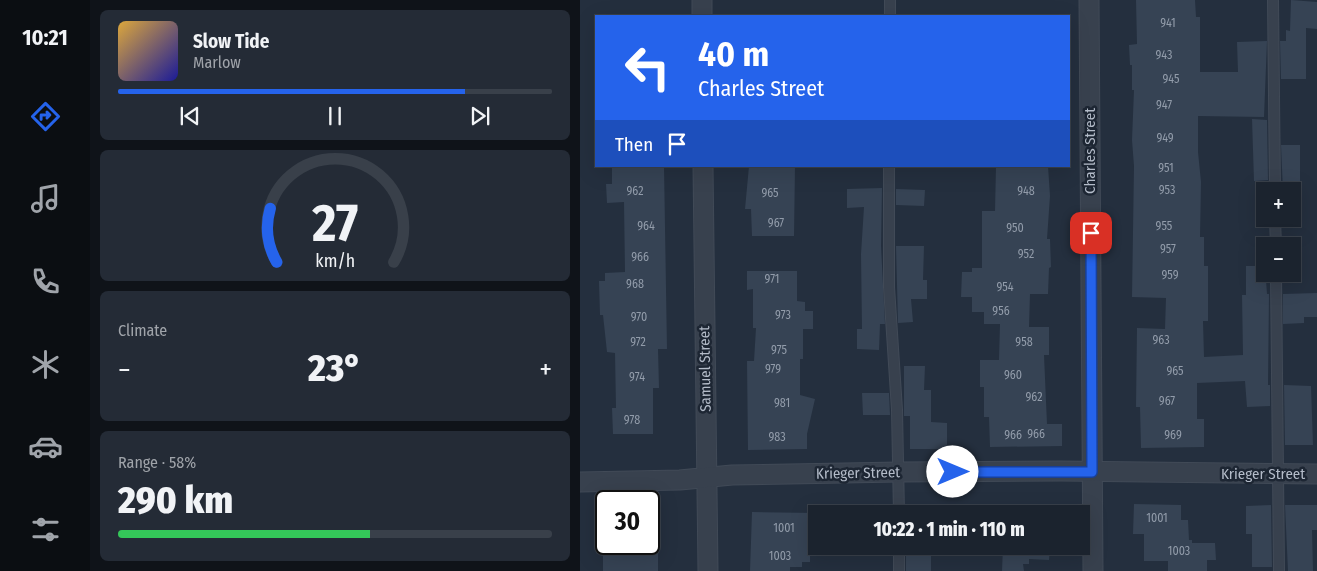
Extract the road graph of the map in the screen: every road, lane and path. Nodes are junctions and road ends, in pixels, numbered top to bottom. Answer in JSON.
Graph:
{"nodes":[{"id":1,"x":702,"y":0,"type":"edge"},
{"id":2,"x":890,"y":0,"type":"edge"},
{"id":3,"x":1089,"y":0,"type":"edge"},
{"id":4,"x":1273,"y":0,"type":"edge"},
{"id":5,"x":702,"y":15,"type":"edge"},
{"id":6,"x":890,"y":15,"type":"edge"},
{"id":7,"x":703,"y":167,"type":"edge"},
{"id":8,"x":889,"y":167,"type":"edge"},
{"id":9,"x":1275,"y":182,"type":"edge"},
{"id":10,"x":1276,"y":282,"type":"edge"},
{"id":11,"x":899,"y":472,"type":"junction"},
{"id":12,"x":1092,"y":472,"type":"junction"},
{"id":13,"x":1317,"y":474,"type":"edge"},
{"id":14,"x":1278,"y":475,"type":"junction"},
{"id":15,"x":707,"y":478,"type":"junction"},
{"id":16,"x":580,"y":482,"type":"edge"},
{"id":17,"x":899,"y":505,"type":"edge"},
{"id":18,"x":899,"y":555,"type":"edge"},
{"id":19,"x":708,"y":571,"type":"edge"},
{"id":20,"x":899,"y":571,"type":"edge"},
{"id":21,"x":1093,"y":571,"type":"edge"},
{"id":22,"x":1279,"y":571,"type":"edge"}],
"edges":[{"from":1,"to":5,"type":"street"},
{"from":2,"to":6,"type":"lane"},
{"from":3,"to":12,"type":"street","name":"Charles Street"},
{"from":4,"to":9,"type":"lane"},
{"from":7,"to":15,"type":"street","name":"Samuel Street"},
{"from":8,"to":11,"type":"lane"},
{"from":10,"to":14,"type":"lane"},
{"from":11,"to":12,"type":"street","name":"Krieger Street"},
{"from":11,"to":15,"type":"street","name":"Krieger Street"},
{"from":11,"to":17,"type":"lane"},
{"from":12,"to":14,"type":"street","name":"Krieger Street"},
{"from":12,"to":21,"type":"street","name":"Charles Street"},
{"from":13,"to":14,"type":"street","name":"Krieger Street"},
{"from":14,"to":22,"type":"lane"},
{"from":15,"to":16,"type":"street","name":"Krieger Street"},
{"from":15,"to":19,"type":"street","name":"Samuel Street"},
{"from":18,"to":20,"type":"lane"}]}
